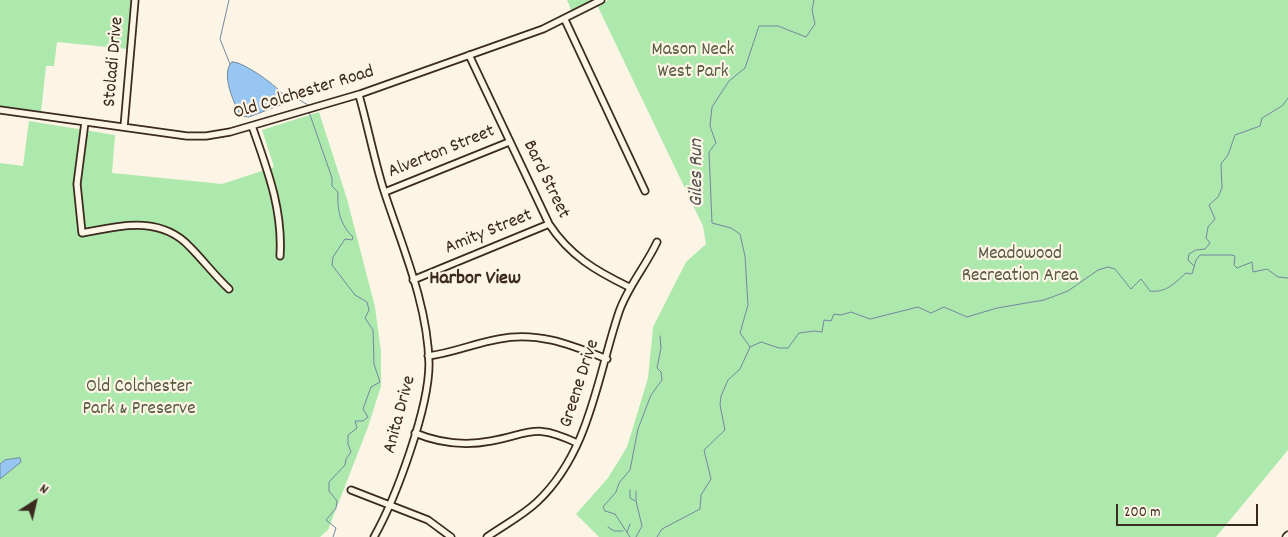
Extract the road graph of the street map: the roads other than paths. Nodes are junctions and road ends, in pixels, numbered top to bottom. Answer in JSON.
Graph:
{"nodes":[{"id":1,"x":136,"y":0,"type":"edge"},
{"id":2,"x":602,"y":0,"type":"edge"},
{"id":3,"x":565,"y":20,"type":"junction"},
{"id":4,"x":469,"y":55,"type":"junction"},
{"id":5,"x":359,"y":95,"type":"junction"},
{"id":6,"x":0,"y":110,"type":"edge"},
{"id":7,"x":85,"y":122,"type":"junction"},
{"id":8,"x":252,"y":126,"type":"junction"},
{"id":9,"x":124,"y":127,"type":"junction"},
{"id":10,"x":510,"y":142,"type":"junction"},
{"id":11,"x":645,"y":191,"type":"dead end"},
{"id":12,"x":385,"y":192,"type":"junction"},
{"id":13,"x":549,"y":224,"type":"junction"},
{"id":14,"x":657,"y":242,"type":"dead end"},
{"id":15,"x":280,"y":256,"type":"dead end"},
{"id":16,"x":413,"y":280,"type":"junction"},
{"id":17,"x":630,"y":288,"type":"junction"},
{"id":18,"x":229,"y":289,"type":"dead end"},
{"id":19,"x":428,"y":356,"type":"junction"},
{"id":20,"x":606,"y":359,"type":"junction"},
{"id":21,"x":415,"y":433,"type":"junction"},
{"id":22,"x":577,"y":443,"type":"junction"},
{"id":23,"x":351,"y":490,"type":"dead end"},
{"id":24,"x":390,"y":504,"type":"junction"},
{"id":25,"x":374,"y":537,"type":"edge"},
{"id":26,"x":451,"y":537,"type":"edge"},
{"id":27,"x":487,"y":537,"type":"edge"}],
"edges":[{"from":1,"to":9,"type":"street","name":"Stoladi Drive"},
{"from":2,"to":3,"type":"street","name":"Old Colchester Road"},
{"from":3,"to":4,"type":"street","name":"Old Colchester Road"},
{"from":3,"to":11,"type":"street"},
{"from":4,"to":5,"type":"street","name":"Old Colchester Road"},
{"from":4,"to":10,"type":"street","name":"Bard Street"},
{"from":5,"to":8,"type":"street","name":"Old Colchester Road"},
{"from":5,"to":12,"type":"street","name":"Anita Drive"},
{"from":6,"to":7,"type":"street","name":"Old Colchester Road"},
{"from":7,"to":9,"type":"street","name":"Old Colchester Road"},
{"from":7,"to":18,"type":"street"},
{"from":8,"to":9,"type":"street","name":"Old Colchester Road"},
{"from":8,"to":15,"type":"street"},
{"from":10,"to":12,"type":"street","name":"Alverton Street"},
{"from":10,"to":13,"type":"street","name":"Bard Street"},
{"from":12,"to":16,"type":"street","name":"Anita Drive"},
{"from":13,"to":16,"type":"street","name":"Amity Street"},
{"from":13,"to":17,"type":"street","name":"Bard Street"},
{"from":14,"to":17,"type":"street","name":"Greene Drive"},
{"from":16,"to":19,"type":"street","name":"Anita Drive"},
{"from":17,"to":20,"type":"street","name":"Greene Drive"},
{"from":19,"to":20,"type":"street"},
{"from":19,"to":21,"type":"street","name":"Anita Drive"},
{"from":20,"to":22,"type":"street","name":"Greene Drive"},
{"from":21,"to":22,"type":"street"},
{"from":21,"to":24,"type":"street","name":"Anita Drive"},
{"from":22,"to":27,"type":"street","name":"Greene Drive"},
{"from":23,"to":24,"type":"street"},
{"from":24,"to":25,"type":"street","name":"Anita Drive"},
{"from":24,"to":26,"type":"street"}]}
